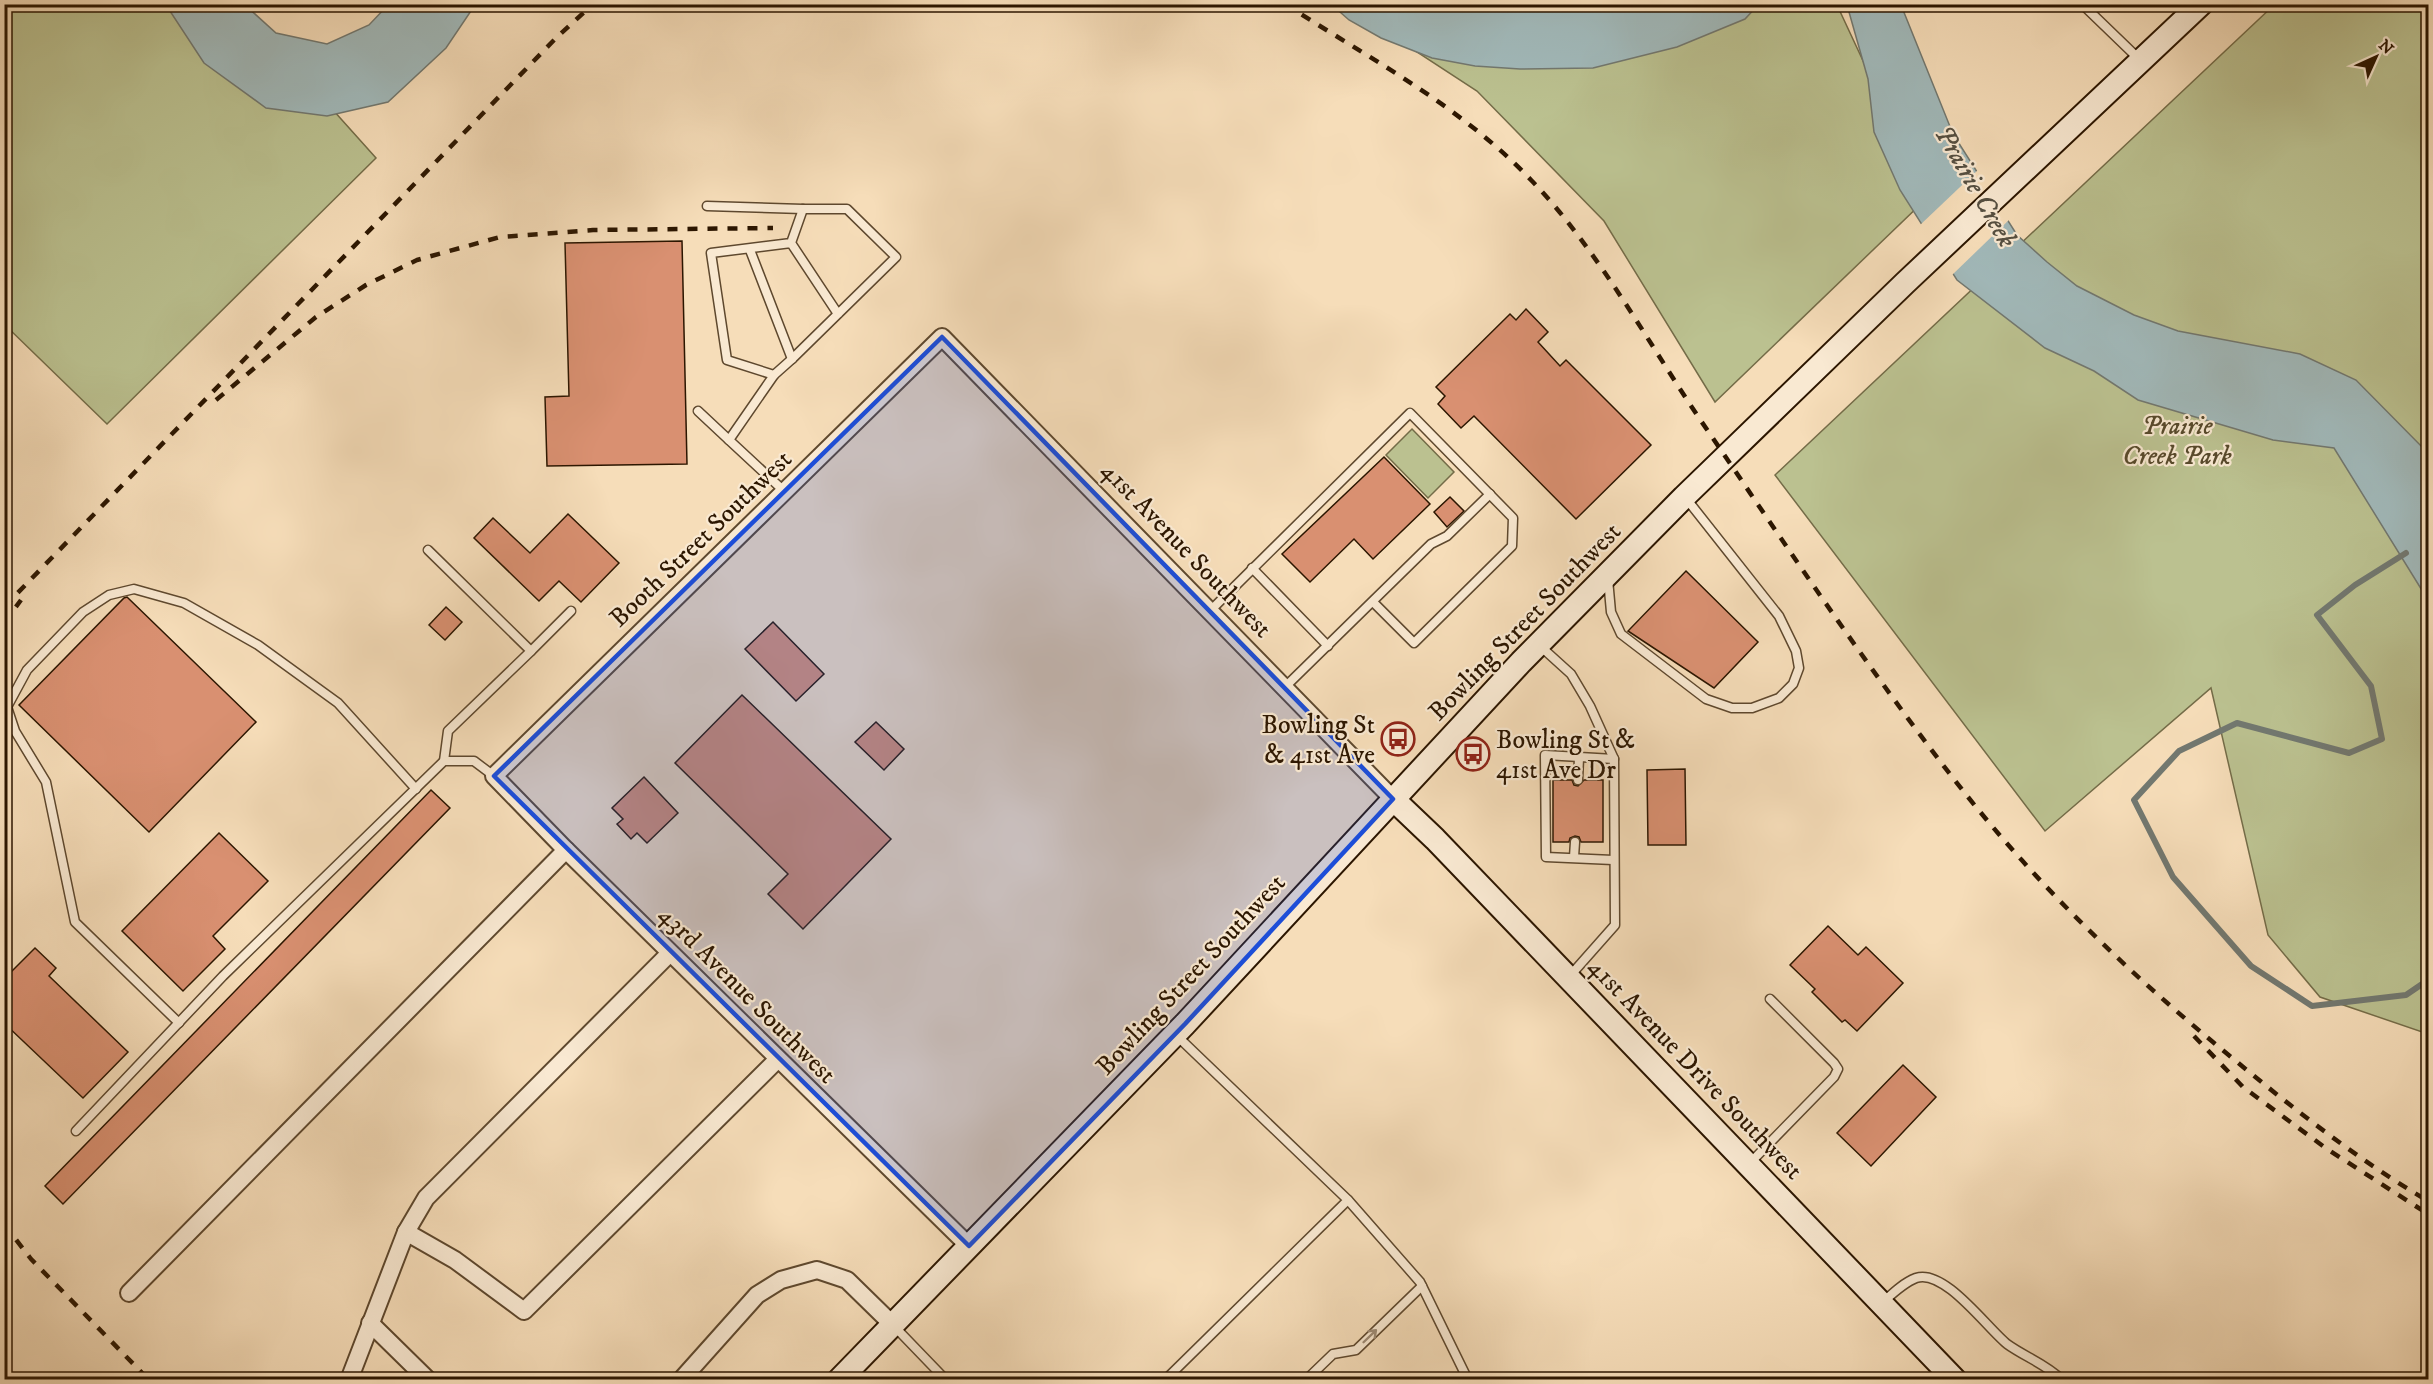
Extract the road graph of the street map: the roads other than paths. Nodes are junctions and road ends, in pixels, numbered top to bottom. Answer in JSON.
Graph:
{"nodes":[{"id":1,"x":2082,"y":4,"type":"edge"},
{"id":2,"x":2201,"y":4,"type":"edge"},
{"id":3,"x":2140,"y":61,"type":"junction"},
{"id":4,"x":707,"y":206,"type":"dead end"},
{"id":5,"x":803,"y":208,"type":"junction"},
{"id":6,"x":791,"y":243,"type":"junction"},
{"id":7,"x":750,"y":250,"type":"junction"},
{"id":8,"x":838,"y":314,"type":"junction"},
{"id":9,"x":942,"y":337,"type":"joint"},
{"id":10,"x":792,"y":359,"type":"junction"},
{"id":11,"x":774,"y":375,"type":"junction"},
{"id":12,"x":698,"y":411,"type":"dead end"},
{"id":13,"x":729,"y":440,"type":"junction"},
{"id":14,"x":784,"y":491,"type":"junction"},
{"id":15,"x":1490,"y":494,"type":"junction"},
{"id":16,"x":1684,"y":497,"type":"junction"},
{"id":17,"x":428,"y":550,"type":"dead end"},
{"id":18,"x":1252,"y":568,"type":"junction"},
{"id":19,"x":1608,"y":575,"type":"junction"},
{"id":20,"x":1373,"y":602,"type":"junction"},
{"id":21,"x":1210,"y":610,"type":"junction"},
{"id":22,"x":571,"y":611,"type":"dead end"},
{"id":23,"x":1538,"y":645,"type":"junction"},
{"id":24,"x":1328,"y":646,"type":"junction"},
{"id":25,"x":531,"y":651,"type":"junction"},
{"id":26,"x":1285,"y":687,"type":"junction"},
{"id":27,"x":1579,"y":758,"type":"junction"},
{"id":28,"x":1614,"y":759,"type":"junction"},
{"id":29,"x":444,"y":761,"type":"junction"},
{"id":30,"x":494,"y":776,"type":"junction"},
{"id":31,"x":1578,"y":780,"type":"dead end"},
{"id":32,"x":416,"y":789,"type":"junction"},
{"id":33,"x":1393,"y":799,"type":"junction"},
{"id":34,"x":1575,"y":842,"type":"dead end"},
{"id":35,"x":566,"y":850,"type":"junction"},
{"id":36,"x":1574,"y":857,"type":"junction"},
{"id":37,"x":1613,"y":860,"type":"junction"},
{"id":38,"x":670,"y":952,"type":"junction"},
{"id":39,"x":1569,"y":977,"type":"junction"},
{"id":40,"x":1770,"y":999,"type":"dead end"},
{"id":41,"x":178,"y":1023,"type":"junction"},
{"id":42,"x":1176,"y":1034,"type":"junction"},
{"id":43,"x":778,"y":1059,"type":"junction"},
{"id":44,"x":76,"y":1131,"type":"dead end"},
{"id":45,"x":1748,"y":1164,"type":"junction"},
{"id":46,"x":1348,"y":1200,"type":"junction"},
{"id":47,"x":406,"y":1232,"type":"junction"},
{"id":48,"x":969,"y":1246,"type":"junction"},
{"id":49,"x":1422,"y":1286,"type":"junction"},
{"id":50,"x":129,"y":1293,"type":"dead end"},
{"id":51,"x":1882,"y":1303,"type":"junction"},
{"id":52,"x":370,"y":1323,"type":"junction"},
{"id":53,"x":892,"y":1325,"type":"junction"},
{"id":54,"x":349,"y":1380,"type":"edge"},
{"id":55,"x":428,"y":1380,"type":"edge"},
{"id":56,"x":681,"y":1380,"type":"edge"},
{"id":57,"x":839,"y":1380,"type":"edge"},
{"id":58,"x":946,"y":1380,"type":"edge"},
{"id":59,"x":1165,"y":1380,"type":"edge"},
{"id":60,"x":1306,"y":1380,"type":"edge"},
{"id":61,"x":1468,"y":1380,"type":"edge"},
{"id":62,"x":1956,"y":1380,"type":"edge"},
{"id":63,"x":2061,"y":1380,"type":"edge"}],
"edges":[{"from":1,"to":3,"type":"lane"},
{"from":2,"to":3,"type":"main road","name":"Bowling Street Southwest"},
{"from":3,"to":16,"type":"main road","name":"Bowling Street Southwest"},
{"from":4,"to":5,"type":"lane"},
{"from":5,"to":6,"type":"lane"},
{"from":5,"to":8,"type":"lane"},
{"from":6,"to":7,"type":"lane"},
{"from":6,"to":8,"type":"lane"},
{"from":7,"to":10,"type":"lane"},
{"from":7,"to":11,"type":"lane"},
{"from":8,"to":10,"type":"lane"},
{"from":9,"to":14,"type":"street","name":"Booth Street Southwest"},
{"from":9,"to":21,"type":"street","name":"41st Avenue Southwest"},
{"from":10,"to":11,"type":"lane"},
{"from":11,"to":13,"type":"lane"},
{"from":12,"to":13,"type":"lane"},
{"from":13,"to":14,"type":"lane"},
{"from":14,"to":30,"type":"street","name":"Booth Street Southwest"},
{"from":15,"to":18,"type":"lane"},
{"from":15,"to":20,"type":"lane"},
{"from":15,"to":20,"type":"lane"},
{"from":16,"to":19,"type":"main road","name":"Bowling Street Southwest"},
{"from":16,"to":19,"type":"lane"},
{"from":17,"to":25,"type":"lane"},
{"from":18,"to":21,"type":"lane"},
{"from":18,"to":24,"type":"lane"},
{"from":19,"to":23,"type":"main road","name":"Bowling Street Southwest"},
{"from":20,"to":24,"type":"lane"},
{"from":21,"to":26,"type":"street","name":"41st Avenue Southwest"},
{"from":22,"to":25,"type":"lane"},
{"from":23,"to":28,"type":"lane"},
{"from":23,"to":33,"type":"main road","name":"Bowling Street Southwest"},
{"from":24,"to":26,"type":"lane"},
{"from":25,"to":29,"type":"lane"},
{"from":26,"to":33,"type":"street","name":"41st Avenue Southwest"},
{"from":27,"to":28,"type":"lane"},
{"from":27,"to":31,"type":"lane"},
{"from":27,"to":36,"type":"lane"},
{"from":28,"to":37,"type":"lane"},
{"from":29,"to":30,"type":"lane"},
{"from":29,"to":32,"type":"lane"},
{"from":30,"to":35,"type":"street","name":"43rd Avenue Southwest"},
{"from":32,"to":41,"type":"lane"},
{"from":32,"to":41,"type":"lane"},
{"from":33,"to":39,"type":"main road","name":"41st Avenue Drive Southwest"},
{"from":33,"to":42,"type":"main road","name":"Bowling Street Southwest"},
{"from":34,"to":36,"type":"lane"},
{"from":35,"to":38,"type":"street","name":"43rd Avenue Southwest"},
{"from":35,"to":50,"type":"street"},
{"from":36,"to":37,"type":"lane"},
{"from":37,"to":39,"type":"lane"},
{"from":38,"to":43,"type":"street","name":"43rd Avenue Southwest"},
{"from":38,"to":47,"type":"street"},
{"from":39,"to":45,"type":"main road","name":"41st Avenue Drive Southwest"},
{"from":40,"to":45,"type":"lane"},
{"from":41,"to":44,"type":"lane"},
{"from":42,"to":46,"type":"lane"},
{"from":42,"to":48,"type":"main road","name":"Bowling Street Southwest"},
{"from":43,"to":47,"type":"street"},
{"from":43,"to":48,"type":"street","name":"43rd Avenue Southwest"},
{"from":45,"to":51,"type":"main road","name":"41st Avenue Drive Southwest"},
{"from":46,"to":49,"type":"lane"},
{"from":46,"to":59,"type":"lane"},
{"from":47,"to":52,"type":"street"},
{"from":48,"to":53,"type":"main road","name":"Bowling Street Southwest"},
{"from":60,"to":49,"type":"lane","one_way":true},
{"from":49,"to":61,"type":"lane"},
{"from":51,"to":62,"type":"main road","name":"41st Avenue Drive Southwest"},
{"from":51,"to":63,"type":"lane"},
{"from":52,"to":54,"type":"street"},
{"from":52,"to":55,"type":"street"},
{"from":53,"to":56,"type":"street"},
{"from":53,"to":57,"type":"main road","name":"Bowling Street Southwest"},
{"from":53,"to":58,"type":"lane"}]}
